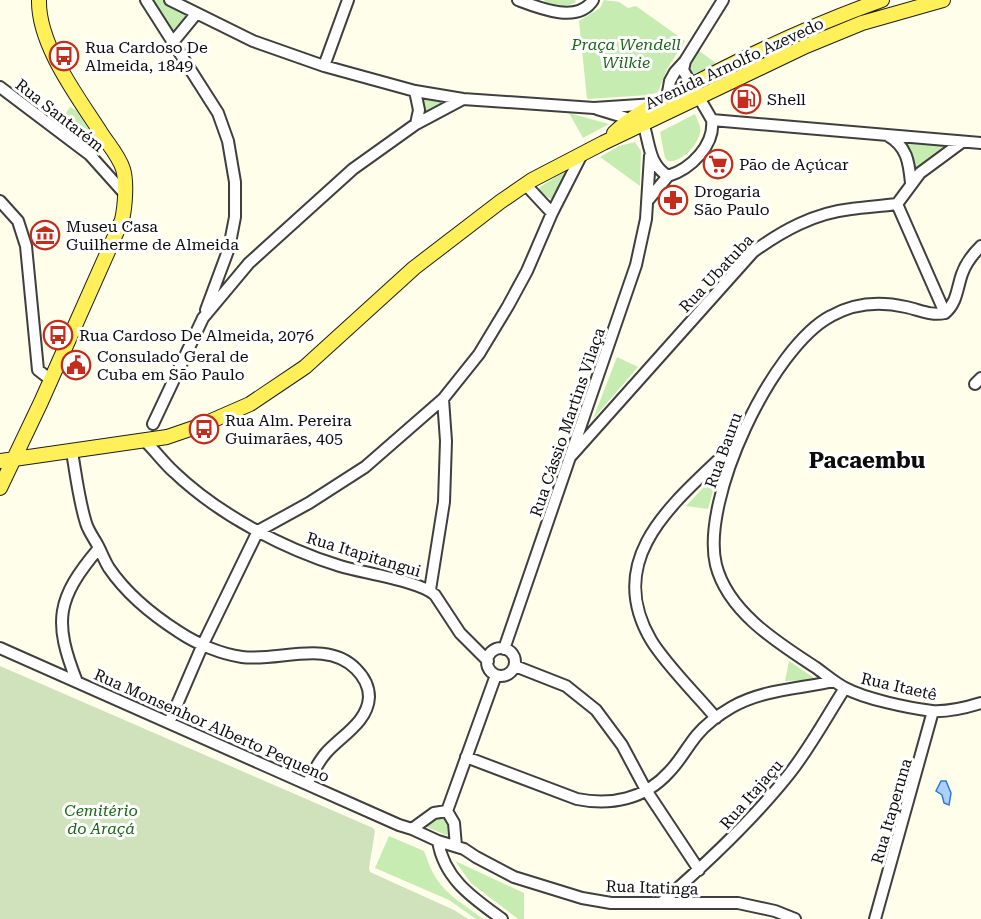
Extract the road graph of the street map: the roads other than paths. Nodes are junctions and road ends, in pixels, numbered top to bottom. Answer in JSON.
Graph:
{"nodes":[{"id":1,"x":39,"y":0,"type":"edge"},
{"id":2,"x":146,"y":0,"type":"edge"},
{"id":3,"x":170,"y":0,"type":"edge"},
{"id":4,"x":348,"y":0,"type":"edge"},
{"id":5,"x":518,"y":0,"type":"edge"},
{"id":6,"x":723,"y":0,"type":"edge"},
{"id":7,"x":882,"y":0,"type":"edge"},
{"id":8,"x":943,"y":0,"type":"edge"},
{"id":9,"x":591,"y":1,"type":"edge"},
{"id":10,"x":196,"y":14,"type":"junction"},
{"id":11,"x":173,"y":42,"type":"junction"},
{"id":12,"x":685,"y":61,"type":"junction"},
{"id":13,"x":324,"y":66,"type":"junction"},
{"id":14,"x":691,"y":86,"type":"junction"},
{"id":15,"x":0,"y":87,"type":"edge"},
{"id":16,"x":415,"y":91,"type":"junction"},
{"id":17,"x":698,"y":98,"type":"junction"},
{"id":18,"x":463,"y":99,"type":"junction"},
{"id":19,"x":661,"y":101,"type":"junction"},
{"id":20,"x":594,"y":108,"type":"junction"},
{"id":21,"x":712,"y":120,"type":"junction"},
{"id":22,"x":637,"y":121,"type":"junction"},
{"id":23,"x":416,"y":124,"type":"junction"},
{"id":24,"x":885,"y":134,"type":"junction"},
{"id":25,"x":962,"y":142,"type":"junction"},
{"id":26,"x":981,"y":143,"type":"edge"},
{"id":27,"x":582,"y":154,"type":"junction"},
{"id":28,"x":650,"y":156,"type":"junction"},
{"id":29,"x":668,"y":176,"type":"junction"},
{"id":30,"x":911,"y":183,"type":"junction"},
{"id":31,"x":525,"y":184,"type":"junction"},
{"id":32,"x":124,"y":193,"type":"junction"},
{"id":33,"x":0,"y":201,"type":"edge"},
{"id":34,"x":647,"y":202,"type":"junction"},
{"id":35,"x":897,"y":204,"type":"junction"},
{"id":36,"x":552,"y":213,"type":"junction"},
{"id":37,"x":981,"y":246,"type":"edge"},
{"id":38,"x":945,"y":313,"type":"junction"},
{"id":39,"x":203,"y":318,"type":"junction"},
{"id":40,"x":51,"y":381,"type":"junction"},
{"id":41,"x":443,"y":399,"type":"junction"},
{"id":42,"x":153,"y":424,"type":"dead end"},
{"id":43,"x":26,"y":436,"type":"junction"},
{"id":44,"x":740,"y":439,"type":"junction"},
{"id":45,"x":146,"y":442,"type":"junction"},
{"id":46,"x":72,"y":452,"type":"junction"},
{"id":47,"x":39,"y":455,"type":"junction"},
{"id":48,"x":571,"y":456,"type":"junction"},
{"id":49,"x":16,"y":457,"type":"junction"},
{"id":50,"x":0,"y":461,"type":"edge"},
{"id":51,"x":0,"y":486,"type":"edge"},
{"id":52,"x":258,"y":531,"type":"junction"},
{"id":53,"x":99,"y":549,"type":"junction"},
{"id":54,"x":430,"y":590,"type":"junction"},
{"id":55,"x":203,"y":645,"type":"junction"},
{"id":56,"x":0,"y":648,"type":"edge"},
{"id":57,"x":504,"y":649,"type":"junction"},
{"id":58,"x":488,"y":661,"type":"junction"},
{"id":59,"x":515,"y":666,"type":"junction"},
{"id":60,"x":496,"y":675,"type":"junction"},
{"id":61,"x":834,"y":681,"type":"junction"},
{"id":62,"x":77,"y":682,"type":"junction"},
{"id":63,"x":845,"y":688,"type":"junction"},
{"id":64,"x":981,"y":703,"type":"edge"},
{"id":65,"x":933,"y":711,"type":"junction"},
{"id":66,"x":716,"y":718,"type":"junction"},
{"id":67,"x":169,"y":723,"type":"junction"},
{"id":68,"x":466,"y":757,"type":"junction"},
{"id":69,"x":307,"y":784,"type":"junction"},
{"id":70,"x":646,"y":790,"type":"junction"},
{"id":71,"x":447,"y":811,"type":"junction"},
{"id":72,"x":412,"y":829,"type":"junction"},
{"id":73,"x":438,"y":841,"type":"junction"},
{"id":74,"x":456,"y":846,"type":"junction"},
{"id":75,"x":699,"y":870,"type":"junction"},
{"id":76,"x":661,"y":903,"type":"junction"},
{"id":77,"x":501,"y":919,"type":"edge"},
{"id":78,"x":795,"y":919,"type":"edge"},
{"id":79,"x":875,"y":919,"type":"edge"}],
"edges":[{"from":1,"to":32,"type":"main road"},
{"from":2,"to":11,"type":"street"},
{"from":3,"to":10,"type":"street"},
{"from":4,"to":13,"type":"street"},
{"from":5,"to":9,"type":"street"},
{"from":6,"to":12,"type":"street"},
{"from":7,"to":14,"type":"main road","name":"Avenida Arnolfo Azevedo"},
{"from":8,"to":17,"type":"main road","name":"Avenida Arnolfo Azevedo"},
{"from":10,"to":11,"type":"street"},
{"from":10,"to":13,"type":"street"},
{"from":11,"to":39,"type":"street"},
{"from":12,"to":14,"type":"street"},
{"from":12,"to":19,"type":"street"},
{"from":13,"to":16,"type":"street"},
{"from":14,"to":17,"type":"street"},
{"from":14,"to":19,"type":"main road","name":"Avenida Arnolfo Azevedo"},
{"from":15,"to":32,"type":"street","name":"Rua Santarém"},
{"from":16,"to":18,"type":"street"},
{"from":16,"to":23,"type":"street"},
{"from":17,"to":21,"type":"street"},
{"from":17,"to":22,"type":"main road","name":"Avenida Arnolfo Azevedo"},
{"from":18,"to":20,"type":"street"},
{"from":18,"to":23,"type":"street"},
{"from":19,"to":20,"type":"street"},
{"from":19,"to":22,"type":"main road","name":"Avenida Arnolfo Azevedo"},
{"from":20,"to":22,"type":"street"},
{"from":21,"to":24,"type":"street"},
{"from":21,"to":29,"type":"street"},
{"from":22,"to":27,"type":"main road"},
{"from":22,"to":28,"type":"street"},
{"from":23,"to":39,"type":"street"},
{"from":24,"to":25,"type":"street"},
{"from":24,"to":30,"type":"street"},
{"from":25,"to":26,"type":"street"},
{"from":25,"to":30,"type":"street"},
{"from":27,"to":31,"type":"main road"},
{"from":27,"to":36,"type":"street"},
{"from":28,"to":29,"type":"street"},
{"from":28,"to":34,"type":"street","name":"Rua Cássio Martins Vilaça"},
{"from":29,"to":34,"type":"street"},
{"from":30,"to":35,"type":"street"},
{"from":31,"to":36,"type":"street"},
{"from":31,"to":45,"type":"main road"},
{"from":32,"to":40,"type":"main road"},
{"from":33,"to":40,"type":"street"},
{"from":34,"to":48,"type":"street","name":"Rua Cássio Martins Vilaça"},
{"from":35,"to":38,"type":"street"},
{"from":35,"to":48,"type":"street","name":"Rua Ubatuba"},
{"from":36,"to":41,"type":"street"},
{"from":37,"to":38,"type":"street"},
{"from":38,"to":44,"type":"street","name":"Rua Bauru"},
{"from":39,"to":42,"type":"street"},
{"from":40,"to":43,"type":"main road"},
{"from":41,"to":52,"type":"street"},
{"from":41,"to":54,"type":"street"},
{"from":43,"to":47,"type":"main road"},
{"from":43,"to":49,"type":"main road"},
{"from":44,"to":61,"type":"street","name":"Rua Bauru"},
{"from":44,"to":66,"type":"street"},
{"from":45,"to":46,"type":"main road"},
{"from":45,"to":52,"type":"street","name":"Rua Itapitangui"},
{"from":46,"to":47,"type":"main road"},
{"from":46,"to":53,"type":"street"},
{"from":47,"to":49,"type":"main road"},
{"from":48,"to":57,"type":"street","name":"Rua Cássio Martins Vilaça"},
{"from":49,"to":50,"type":"main road"},
{"from":49,"to":51,"type":"main road"},
{"from":52,"to":54,"type":"street","name":"Rua Itapitangui"},
{"from":52,"to":55,"type":"street"},
{"from":53,"to":55,"type":"street"},
{"from":53,"to":62,"type":"street"},
{"from":54,"to":58,"type":"street"},
{"from":55,"to":67,"type":"street"},
{"from":55,"to":69,"type":"street"},
{"from":56,"to":62,"type":"street","name":"Rua Monsenhor Alberto Pequeno"},
{"from":57,"to":58,"type":"street"},
{"from":57,"to":59,"type":"street"},
{"from":58,"to":60,"type":"street"},
{"from":59,"to":60,"type":"street"},
{"from":59,"to":70,"type":"street"},
{"from":60,"to":68,"type":"street"},
{"from":61,"to":63,"type":"street","name":"Rua Bauru"},
{"from":61,"to":66,"type":"street"},
{"from":62,"to":67,"type":"street","name":"Rua Monsenhor Alberto Pequeno"},
{"from":63,"to":65,"type":"street","name":"Rua Itaetê"},
{"from":63,"to":75,"type":"street","name":"Rua Itajaçu"},
{"from":64,"to":65,"type":"street","name":"Rua Itaetê"},
{"from":65,"to":79,"type":"street","name":"Rua Itaperuna"},
{"from":66,"to":70,"type":"street"},
{"from":67,"to":69,"type":"street","name":"Rua Monsenhor Alberto Pequeno"},
{"from":68,"to":70,"type":"street"},
{"from":68,"to":71,"type":"street"},
{"from":69,"to":72,"type":"street","name":"Rua Monsenhor Alberto Pequeno"},
{"from":70,"to":75,"type":"street"},
{"from":71,"to":72,"type":"street"},
{"from":71,"to":74,"type":"street"},
{"from":72,"to":73,"type":"street","name":"Rua Itatinga"},
{"from":73,"to":74,"type":"street","name":"Rua Itatinga"},
{"from":73,"to":77,"type":"street"},
{"from":74,"to":76,"type":"street","name":"Rua Itatinga"},
{"from":75,"to":76,"type":"street","name":"Rua Itajaçu"},
{"from":76,"to":78,"type":"street","name":"Rua Itatinga"}]}
